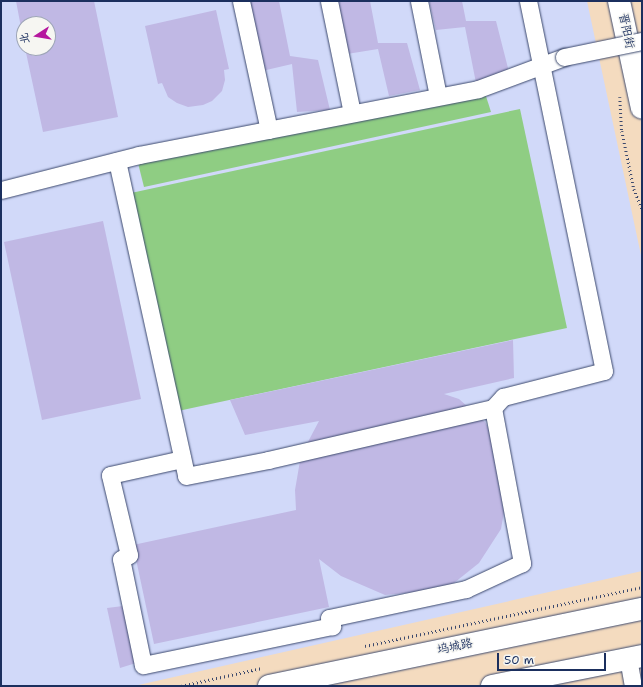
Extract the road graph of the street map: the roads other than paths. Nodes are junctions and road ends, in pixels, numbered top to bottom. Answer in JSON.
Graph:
{"nodes":[{"id":1,"x":241,"y":1,"type":"edge"},
{"id":2,"x":329,"y":1,"type":"edge"},
{"id":3,"x":419,"y":1,"type":"edge"},
{"id":4,"x":528,"y":1,"type":"edge"},
{"id":5,"x":619,"y":1,"type":"edge"},
{"id":6,"x":642,"y":41,"type":"edge"},
{"id":7,"x":541,"y":66,"type":"junction"},
{"id":8,"x":438,"y":96,"type":"junction"},
{"id":9,"x":642,"y":108,"type":"edge"},
{"id":10,"x":352,"y":113,"type":"junction"},
{"id":11,"x":268,"y":130,"type":"junction"},
{"id":12,"x":118,"y":161,"type":"junction"},
{"id":13,"x":1,"y":190,"type":"edge"},
{"id":14,"x":493,"y":408,"type":"junction"},
{"id":15,"x":182,"y":459,"type":"junction"},
{"id":16,"x":642,"y":609,"type":"edge"},
{"id":17,"x":635,"y":657,"type":"edge"},
{"id":18,"x":267,"y":677,"type":"edge"},
{"id":19,"x":492,"y":686,"type":"edge"},
{"id":20,"x":632,"y":686,"type":"edge"}],
"edges":[{"from":1,"to":11,"type":"street"},
{"from":2,"to":10,"type":"street"},
{"from":3,"to":8,"type":"street"},
{"from":4,"to":7,"type":"street"},
{"from":5,"to":9,"type":"main road","name":"晋阳街"},
{"from":6,"to":7,"type":"street","bridge":true},
{"from":7,"to":8,"type":"street"},
{"from":7,"to":14,"type":"street"},
{"from":8,"to":10,"type":"street"},
{"from":10,"to":11,"type":"street"},
{"from":11,"to":12,"type":"street"},
{"from":12,"to":13,"type":"street"},
{"from":12,"to":15,"type":"street"},
{"from":14,"to":15,"type":"street"},
{"from":14,"to":15,"type":"street"},
{"from":16,"to":18,"type":"main road","name":"坞城路"},
{"from":17,"to":19,"type":"main road"},
{"from":17,"to":20,"type":"street"}]}
